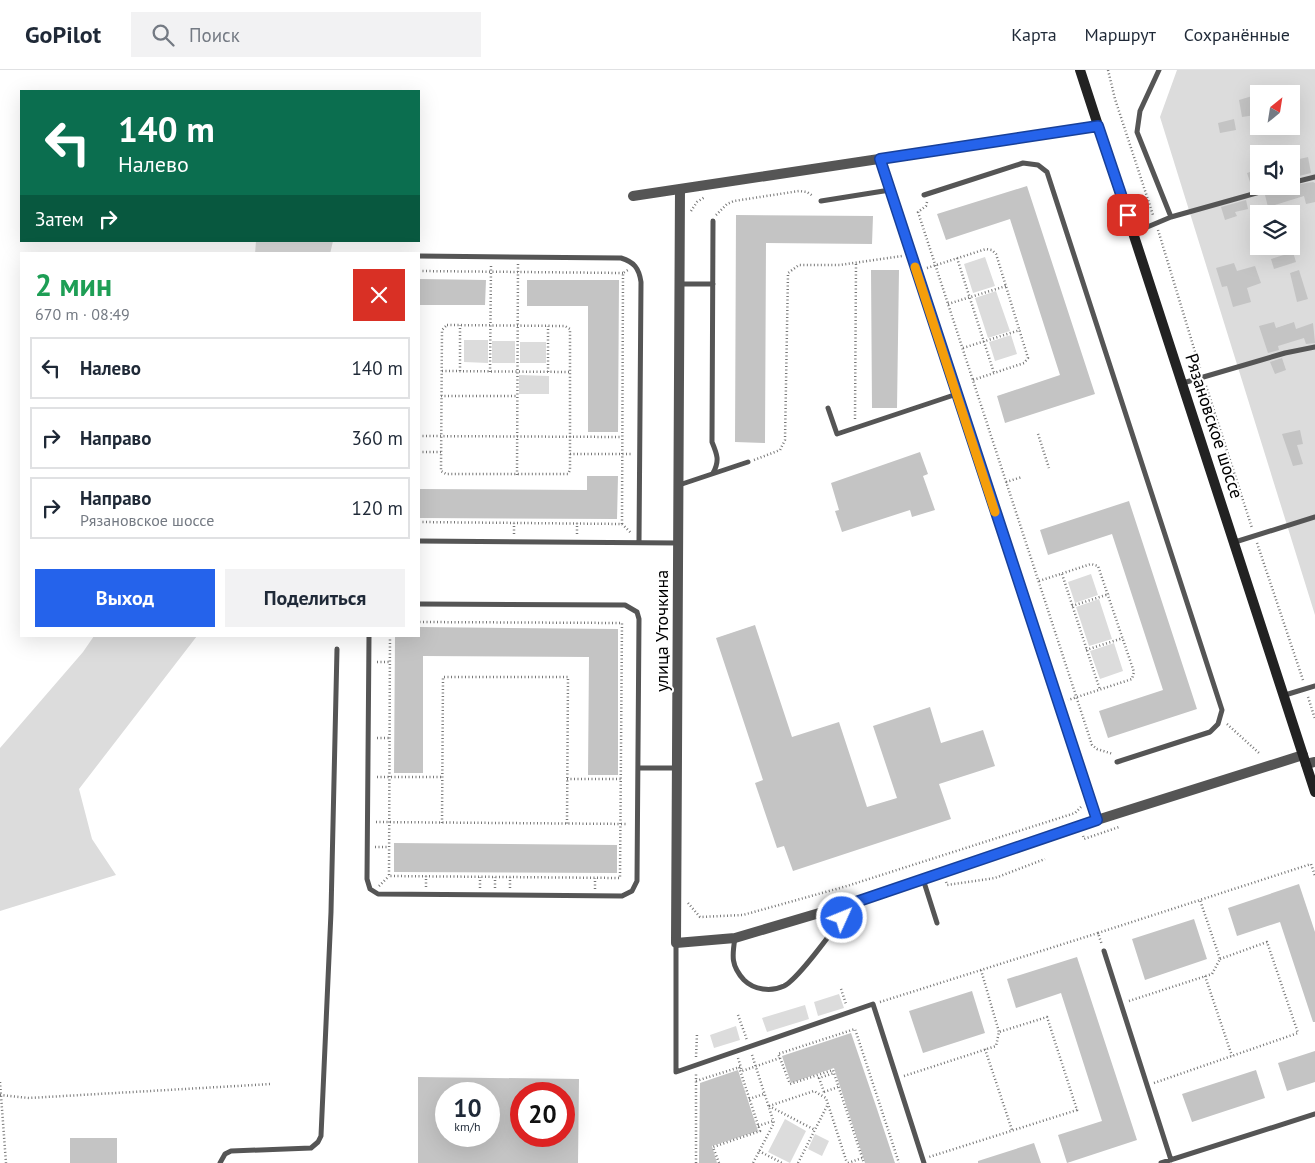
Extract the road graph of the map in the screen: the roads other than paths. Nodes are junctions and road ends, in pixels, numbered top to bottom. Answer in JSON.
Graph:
{"nodes":[{"id":1,"x":1080,"y":70,"type":"edge"},
{"id":2,"x":1159,"y":70,"type":"edge"},
{"id":3,"x":1098,"y":126,"type":"junction"},
{"id":4,"x":880,"y":159,"type":"junction"},
{"id":5,"x":1315,"y":177,"type":"edge"},
{"id":6,"x":1300,"y":181,"type":"edge"},
{"id":7,"x":680,"y":189,"type":"junction"},
{"id":8,"x":890,"y":190,"type":"junction"},
{"id":9,"x":924,"y":195,"type":"dead end"},
{"id":10,"x":1250,"y":195,"type":"edge"},
{"id":11,"x":633,"y":196,"type":"dead end"},
{"id":12,"x":821,"y":201,"type":"road end"},
{"id":13,"x":1171,"y":218,"type":"junction"},
{"id":14,"x":713,"y":222,"type":"road end"},
{"id":15,"x":1134,"y":233,"type":"junction"},
{"id":16,"x":420,"y":256,"type":"edge"},
{"id":17,"x":680,"y":284,"type":"junction"},
{"id":18,"x":713,"y":284,"type":"junction"},
{"id":19,"x":1315,"y":347,"type":"edge"},
{"id":20,"x":1183,"y":384,"type":"junction"},
{"id":21,"x":957,"y":394,"type":"junction"},
{"id":22,"x":828,"y":408,"type":"dead end"},
{"id":23,"x":748,"y":462,"type":"road end"},
{"id":24,"x":713,"y":474,"type":"junction"},
{"id":25,"x":679,"y":485,"type":"junction"},
{"id":26,"x":1315,"y":517,"type":"edge"},
{"id":27,"x":420,"y":540,"type":"edge"},
{"id":28,"x":639,"y":542,"type":"junction"},
{"id":29,"x":1234,"y":542,"type":"junction"},
{"id":30,"x":678,"y":543,"type":"junction"},
{"id":31,"x":420,"y":604,"type":"edge"},
{"id":32,"x":368,"y":637,"type":"edge"},
{"id":33,"x":337,"y":649,"type":"dead end"},
{"id":34,"x":1315,"y":686,"type":"edge"},
{"id":35,"x":1285,"y":695,"type":"junction"},
{"id":36,"x":1308,"y":760,"type":"edge"},
{"id":37,"x":1117,"y":762,"type":"road end"},
{"id":38,"x":638,"y":768,"type":"junction"},
{"id":39,"x":677,"y":768,"type":"junction"},
{"id":40,"x":1315,"y":792,"type":"edge"},
{"id":41,"x":1097,"y":820,"type":"junction"},
{"id":42,"x":923,"y":880,"type":"junction"},
{"id":43,"x":853,"y":903,"type":"junction"},
{"id":44,"x":937,"y":923,"type":"dead end"},
{"id":45,"x":735,"y":938,"type":"junction"},
{"id":46,"x":676,"y":943,"type":"junction"},
{"id":47,"x":1104,"y":951,"type":"road end"},
{"id":48,"x":1315,"y":1114,"type":"edge"},
{"id":49,"x":1171,"y":1160,"type":"junction"},
{"id":50,"x":924,"y":1161,"type":"edge"},
{"id":51,"x":220,"y":1163,"type":"edge"},
{"id":52,"x":1161,"y":1163,"type":"edge"}],
"edges":[{"from":1,"to":3,"type":"main road","name":"Рязановское шоссе"},
{"from":2,"to":13,"type":"lane"},
{"from":3,"to":4,"type":"street"},
{"from":3,"to":15,"type":"main road","name":"Рязановское шоссе"},
{"from":4,"to":7,"type":"street"},
{"from":4,"to":8,"type":"street"},
{"from":5,"to":6,"type":"lane"},
{"from":7,"to":11,"type":"street"},
{"from":7,"to":17,"type":"street","name":"улица Уточкина"},
{"from":8,"to":12,"type":"lane"},
{"from":8,"to":21,"type":"street"},
{"from":9,"to":37,"type":"lane"},
{"from":10,"to":13,"type":"lane"},
{"from":13,"to":15,"type":"lane"},
{"from":14,"to":18,"type":"lane"},
{"from":15,"to":20,"type":"main road","name":"Рязановское шоссе"},
{"from":16,"to":28,"type":"lane"},
{"from":17,"to":18,"type":"lane"},
{"from":17,"to":25,"type":"street","name":"улица Уточкина"},
{"from":18,"to":24,"type":"lane"},
{"from":19,"to":20,"type":"lane"},
{"from":20,"to":29,"type":"main road","name":"Рязановское шоссе"},
{"from":21,"to":22,"type":"lane"},
{"from":21,"to":41,"type":"street"},
{"from":23,"to":24,"type":"lane"},
{"from":24,"to":25,"type":"lane"},
{"from":25,"to":30,"type":"street","name":"улица Уточкина"},
{"from":26,"to":29,"type":"lane"},
{"from":27,"to":28,"type":"lane"},
{"from":28,"to":30,"type":"lane"},
{"from":29,"to":35,"type":"main road","name":"Рязановское шоссе"},
{"from":30,"to":39,"type":"street","name":"улица Уточкина"},
{"from":31,"to":38,"type":"lane"},
{"from":32,"to":38,"type":"lane"},
{"from":33,"to":51,"type":"lane"},
{"from":34,"to":35,"type":"lane"},
{"from":35,"to":36,"type":"main road","name":"Рязановское шоссе"},
{"from":36,"to":40,"type":"main road","name":"Рязановское шоссе"},
{"from":36,"to":41,"type":"street"},
{"from":38,"to":39,"type":"lane"},
{"from":39,"to":46,"type":"street","name":"улица Уточкина"},
{"from":41,"to":42,"type":"street"},
{"from":42,"to":43,"type":"street"},
{"from":42,"to":44,"type":"lane"},
{"from":43,"to":45,"type":"street"},
{"from":43,"to":45,"type":"lane"},
{"from":45,"to":46,"type":"street"},
{"from":46,"to":50,"type":"lane","name":"улица Уточкина"},
{"from":47,"to":49,"type":"lane"},
{"from":48,"to":49,"type":"lane"},
{"from":49,"to":52,"type":"lane"}]}
